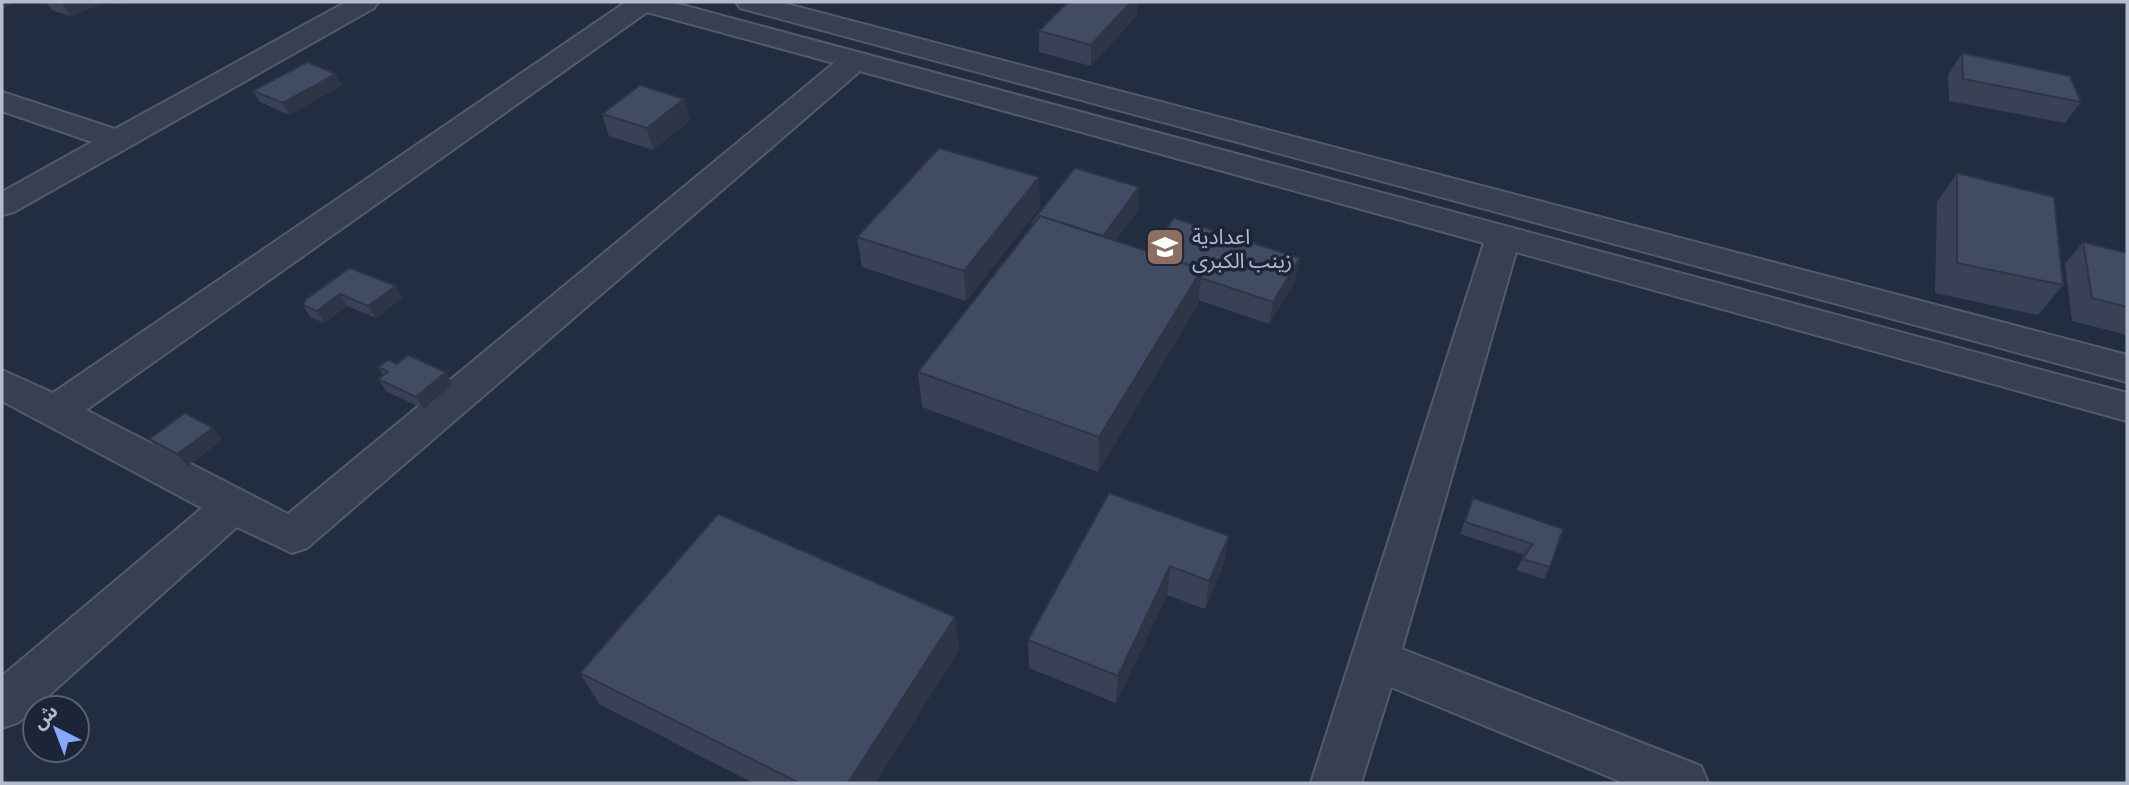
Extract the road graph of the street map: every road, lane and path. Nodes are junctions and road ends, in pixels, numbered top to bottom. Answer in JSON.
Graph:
{"nodes":[{"id":1,"x":365,"y":2,"type":"edge"},
{"id":2,"x":643,"y":2,"type":"edge"},
{"id":3,"x":750,"y":2,"type":"edge"},
{"id":4,"x":857,"y":59,"type":"junction"},
{"id":5,"x":1004,"y":70,"type":"junction"},
{"id":6,"x":981,"y":95,"type":"junction"},
{"id":7,"x":2,"y":100,"type":"edge"},
{"id":8,"x":117,"y":140,"type":"junction"},
{"id":9,"x":2,"y":205,"type":"edge"},
{"id":10,"x":1503,"y":238,"type":"junction"},
{"id":11,"x":2127,"y":369,"type":"edge"},
{"id":12,"x":2,"y":384,"type":"edge"},
{"id":13,"x":2127,"y":407,"type":"edge"},
{"id":14,"x":55,"y":412,"type":"junction"},
{"id":15,"x":233,"y":506,"type":"junction"},
{"id":16,"x":1376,"y":660,"type":"junction"},
{"id":17,"x":2,"y":706,"type":"edge"},
{"id":18,"x":1336,"y":783,"type":"edge"},
{"id":19,"x":1683,"y":783,"type":"edge"}],
"edges":[{"from":1,"to":8,"type":"street"},
{"from":2,"to":4,"type":"street"},
{"from":2,"to":14,"type":"street"},
{"from":3,"to":5,"type":"street"},
{"from":4,"to":6,"type":"street"},
{"from":4,"to":15,"type":"street"},
{"from":5,"to":6,"type":"street"},
{"from":5,"to":11,"type":"street"},
{"from":6,"to":10,"type":"street"},
{"from":7,"to":8,"type":"street"},
{"from":8,"to":9,"type":"street"},
{"from":10,"to":13,"type":"street"},
{"from":10,"to":16,"type":"street"},
{"from":12,"to":14,"type":"street"},
{"from":14,"to":15,"type":"street"},
{"from":15,"to":17,"type":"street"},
{"from":16,"to":18,"type":"street"},
{"from":16,"to":19,"type":"street"}]}
